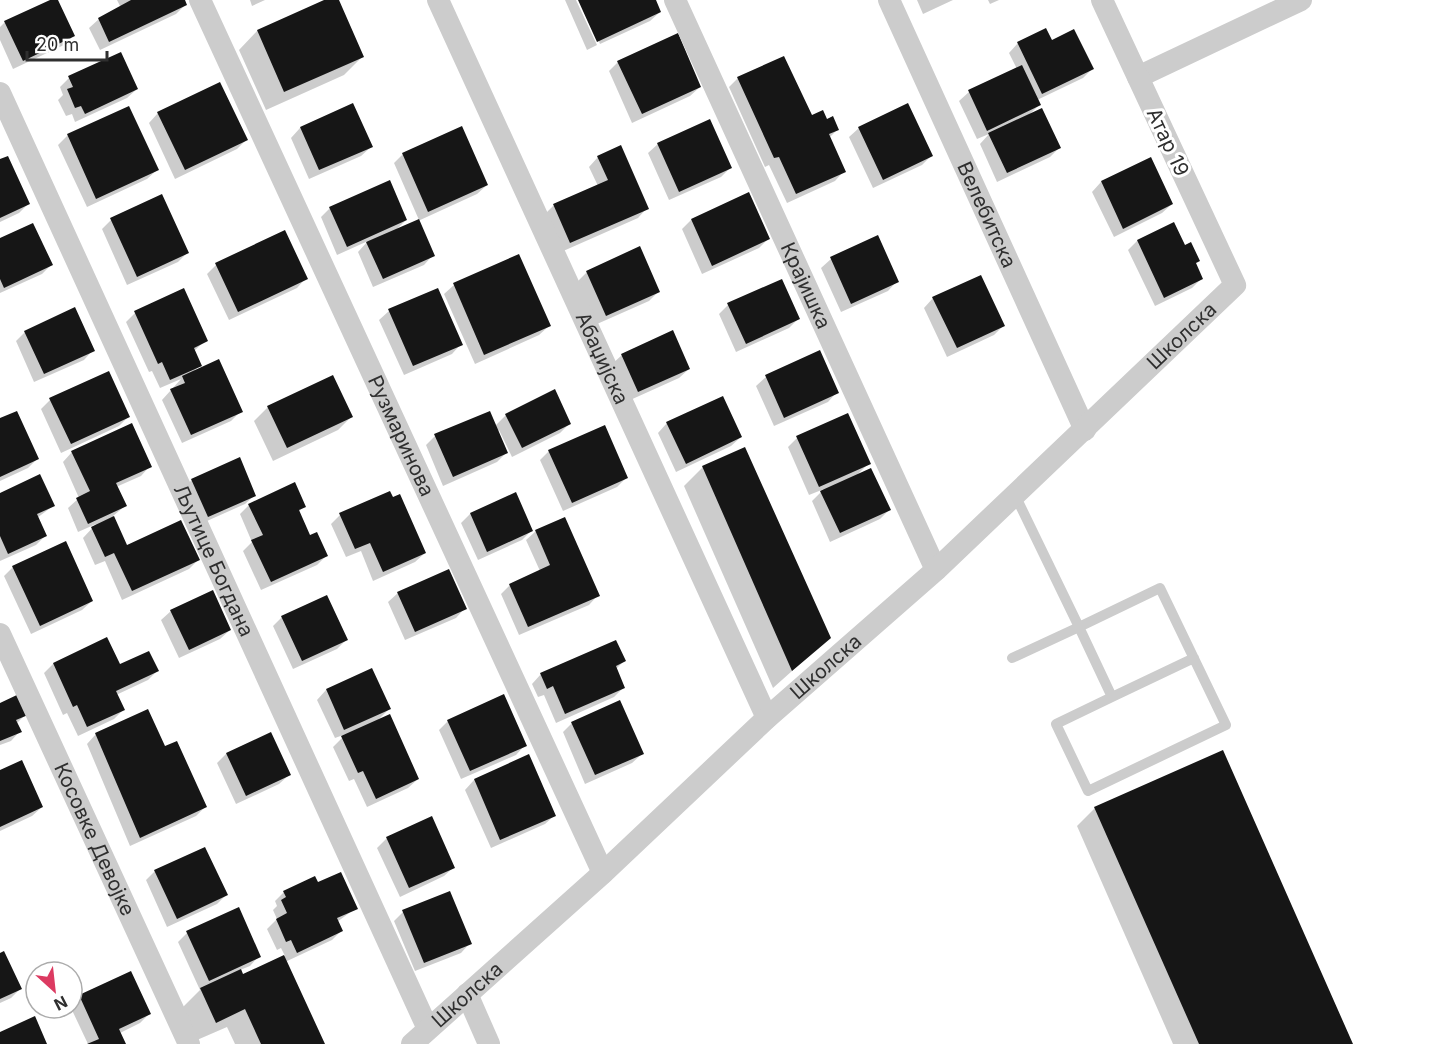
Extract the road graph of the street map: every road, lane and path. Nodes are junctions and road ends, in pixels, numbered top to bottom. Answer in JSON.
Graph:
{"nodes":[{"id":1,"x":200,"y":0,"type":"edge"},
{"id":2,"x":438,"y":0,"type":"edge"},
{"id":3,"x":675,"y":0,"type":"edge"},
{"id":4,"x":889,"y":0,"type":"edge"},
{"id":5,"x":1102,"y":0,"type":"edge"},
{"id":6,"x":1301,"y":0,"type":"edge"},
{"id":7,"x":1138,"y":77,"type":"junction"},
{"id":8,"x":0,"y":93,"type":"edge"},
{"id":9,"x":1235,"y":285,"type":"joint"},
{"id":10,"x":1084,"y":430,"type":"junction"},
{"id":11,"x":1015,"y":495,"type":"junction"},
{"id":12,"x":936,"y":570,"type":"junction"},
{"id":13,"x":1078,"y":627,"type":"junction"},
{"id":14,"x":0,"y":634,"type":"edge"},
{"id":15,"x":1012,"y":658,"type":"dead end"},
{"id":16,"x":1194,"y":658,"type":"junction"},
{"id":17,"x":1112,"y":697,"type":"junction"},
{"id":18,"x":767,"y":718,"type":"junction"},
{"id":19,"x":603,"y":873,"type":"junction"},
{"id":20,"x":467,"y":994,"type":"junction"},
{"id":21,"x":420,"y":1037,"type":"edge"},
{"id":22,"x":189,"y":1044,"type":"edge"},
{"id":23,"x":489,"y":1044,"type":"edge"}],
"edges":[{"from":1,"to":19,"type":"street","name":"Рузмаринова"},
{"from":2,"to":18,"type":"street","name":"Абаџијска"},
{"from":3,"to":12,"type":"street","name":"Крајишка"},
{"from":4,"to":10,"type":"street","name":"Велебитска"},
{"from":5,"to":7,"type":"street","name":"Атар 19"},
{"from":6,"to":7,"type":"street"},
{"from":7,"to":9,"type":"street","name":"Атар 19"},
{"from":8,"to":21,"type":"street","name":"Љутице Богдана"},
{"from":9,"to":10,"type":"street","name":"Школска"},
{"from":10,"to":11,"type":"street","name":"Школска"},
{"from":11,"to":12,"type":"street","name":"Школска"},
{"from":11,"to":13,"type":"lane"},
{"from":12,"to":18,"type":"street","name":"Школска"},
{"from":13,"to":15,"type":"lane"},
{"from":13,"to":16,"type":"lane"},
{"from":13,"to":17,"type":"lane"},
{"from":14,"to":22,"type":"street","name":"Косовке Девојке"},
{"from":16,"to":17,"type":"lane"},
{"from":16,"to":17,"type":"lane"},
{"from":18,"to":19,"type":"street","name":"Школска"},
{"from":19,"to":20,"type":"street","name":"Школска"},
{"from":20,"to":21,"type":"street","name":"Школска"},
{"from":20,"to":23,"type":"street"}]}
